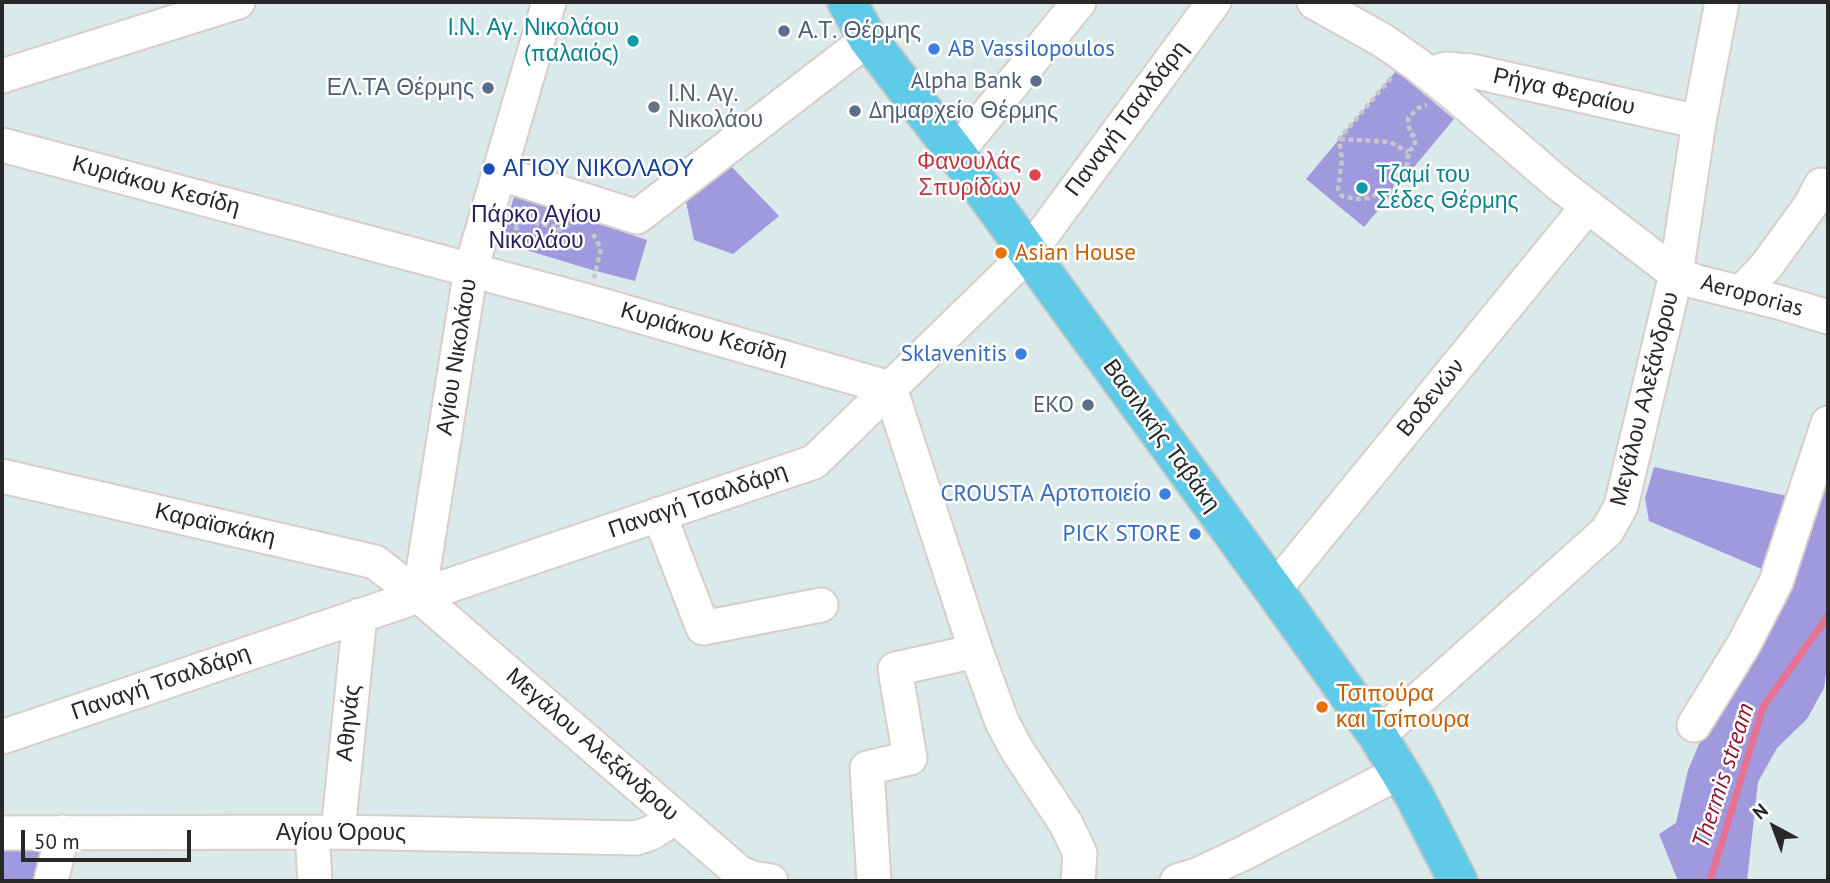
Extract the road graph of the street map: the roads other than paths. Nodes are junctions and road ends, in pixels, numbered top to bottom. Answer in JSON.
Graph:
{"nodes":[{"id":1,"x":238,"y":2,"type":"edge"},
{"id":2,"x":549,"y":2,"type":"edge"},
{"id":3,"x":847,"y":2,"type":"edge"},
{"id":4,"x":1079,"y":2,"type":"edge"},
{"id":5,"x":1214,"y":2,"type":"edge"},
{"id":6,"x":1314,"y":2,"type":"edge"},
{"id":7,"x":1722,"y":2,"type":"edge"},
{"id":8,"x":868,"y":39,"type":"junction"},
{"id":9,"x":2,"y":76,"type":"edge"},
{"id":10,"x":1440,"y":83,"type":"junction"},
{"id":11,"x":1699,"y":122,"type":"junction"},
{"id":12,"x":2,"y":145,"type":"edge"},
{"id":13,"x":956,"y":153,"type":"junction"},
{"id":14,"x":499,"y":173,"type":"junction"},
{"id":15,"x":1828,"y":186,"type":"edge"},
{"id":16,"x":1588,"y":206,"type":"junction"},
{"id":17,"x":1028,"y":254,"type":"junction"},
{"id":18,"x":471,"y":269,"type":"junction"},
{"id":19,"x":1676,"y":274,"type":"junction"},
{"id":20,"x":1741,"y":293,"type":"junction"},
{"id":21,"x":1828,"y":317,"type":"edge"},
{"id":22,"x":890,"y":388,"type":"junction"},
{"id":23,"x":1828,"y":423,"type":"edge"},
{"id":24,"x":2,"y":475,"type":"edge"},
{"id":25,"x":659,"y":514,"type":"junction"},
{"id":26,"x":1274,"y":590,"type":"junction"},
{"id":27,"x":419,"y":596,"type":"junction"},
{"id":28,"x":821,"y":606,"type":"dead end"},
{"id":29,"x":360,"y":615,"type":"junction"},
{"id":30,"x":976,"y":651,"type":"junction"},
{"id":31,"x":1694,"y":725,"type":"dead end"},
{"id":32,"x":1378,"y":736,"type":"junction"},
{"id":33,"x":2,"y":737,"type":"edge"},
{"id":34,"x":1400,"y":772,"type":"junction"},
{"id":35,"x":673,"y":815,"type":"junction"},
{"id":36,"x":63,"y":832,"type":"junction"},
{"id":37,"x":325,"y":832,"type":"junction"},
{"id":38,"x":2,"y":833,"type":"edge"},
{"id":39,"x":758,"y":880,"type":"edge"},
{"id":40,"x":51,"y":881,"type":"edge"},
{"id":41,"x":315,"y":881,"type":"edge"},
{"id":42,"x":874,"y":881,"type":"edge"},
{"id":43,"x":1078,"y":881,"type":"edge"},
{"id":44,"x":1177,"y":881,"type":"edge"},
{"id":45,"x":1458,"y":881,"type":"edge"}],
"edges":[{"from":1,"to":9,"type":"street"},
{"from":2,"to":14,"type":"street","name":"Αγίου Νικολάου"},
{"from":3,"to":8,"type":"main road","name":"Βασιλικής Ταβάκη"},
{"from":4,"to":13,"type":"street"},
{"from":5,"to":17,"type":"street","name":"Παναγή Τσαλδάρη"},
{"from":6,"to":10,"type":"street","name":"Aeroporias"},
{"from":7,"to":11,"type":"street","name":"Μεγάλου Αλεξάνδρου"},
{"from":8,"to":13,"type":"main road","name":"Βασιλικής Ταβάκη"},
{"from":8,"to":14,"type":"street"},
{"from":10,"to":11,"type":"street","name":"Ρήγα Φεραίου"},
{"from":10,"to":16,"type":"street","name":"Aeroporias"},
{"from":11,"to":19,"type":"street","name":"Μεγάλου Αλεξάνδρου"},
{"from":12,"to":18,"type":"street","name":"Κυριάκου Κεσίδη"},
{"from":13,"to":17,"type":"main road","name":"Βασιλικής Ταβάκη"},
{"from":14,"to":18,"type":"street","name":"Αγίου Νικολάου"},
{"from":15,"to":20,"type":"street"},
{"from":16,"to":19,"type":"street","name":"Aeroporias"},
{"from":16,"to":26,"type":"street","name":"Βοδενών"},
{"from":17,"to":22,"type":"street","name":"Παναγή Τσαλδάρη"},
{"from":17,"to":26,"type":"main road","name":"Βασιλικής Ταβάκη"},
{"from":18,"to":22,"type":"street","name":"Κυριάκου Κεσίδη"},
{"from":18,"to":27,"type":"street","name":"Αγίου Νικολάου"},
{"from":19,"to":20,"type":"street","name":"Aeroporias"},
{"from":19,"to":32,"type":"street","name":"Μεγάλου Αλεξάνδρου"},
{"from":20,"to":21,"type":"street","name":"Aeroporias"},
{"from":22,"to":25,"type":"street","name":"Παναγή Τσαλδάρη"},
{"from":22,"to":30,"type":"street"},
{"from":23,"to":31,"type":"street"},
{"from":24,"to":27,"type":"street","name":"Καραϊσκάκη"},
{"from":25,"to":27,"type":"street","name":"Παναγή Τσαλδάρη"},
{"from":25,"to":28,"type":"street"},
{"from":26,"to":32,"type":"main road","name":"Βασιλικής Ταβάκη"},
{"from":27,"to":29,"type":"street","name":"Παναγή Τσαλδάρη"},
{"from":27,"to":35,"type":"street","name":"Μεγάλου Αλεξάνδρου"},
{"from":29,"to":33,"type":"street","name":"Παναγή Τσαλδάρη"},
{"from":29,"to":37,"type":"street","name":"Αθηνάς"},
{"from":30,"to":42,"type":"street"},
{"from":30,"to":43,"type":"street"},
{"from":32,"to":34,"type":"main road","name":"Βασιλικής Ταβάκη"},
{"from":34,"to":44,"type":"street"},
{"from":34,"to":45,"type":"main road","name":"Βασιλικής Ταβάκη"},
{"from":35,"to":37,"type":"street","name":"Αγίου Όρους"},
{"from":35,"to":39,"type":"street","name":"Μεγάλου Αλεξάνδρου"},
{"from":36,"to":37,"type":"street","name":"Αγίου Όρους"},
{"from":36,"to":38,"type":"street","name":"Αγίου Όρους"},
{"from":36,"to":40,"type":"street"},
{"from":37,"to":41,"type":"street","name":"Αθηνάς"}]}
